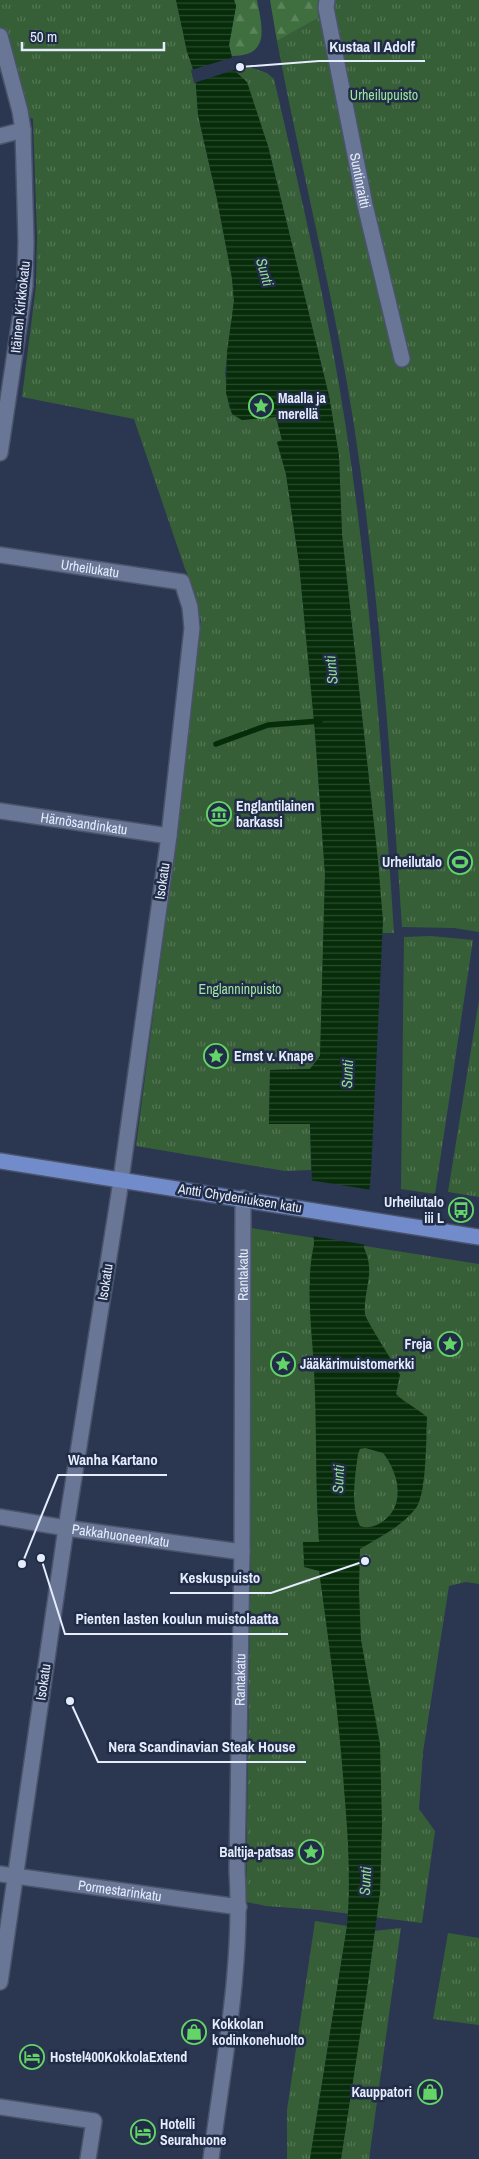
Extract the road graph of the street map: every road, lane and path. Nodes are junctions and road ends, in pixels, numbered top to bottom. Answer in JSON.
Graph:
{"nodes":[{"id":1,"x":327,"y":0,"type":"edge"},
{"id":2,"x":0,"y":36,"type":"edge"},
{"id":3,"x":23,"y":130,"type":"junction"},
{"id":4,"x":0,"y":136,"type":"edge"},
{"id":5,"x":402,"y":359,"type":"dead end"},
{"id":6,"x":0,"y":453,"type":"edge"},
{"id":7,"x":0,"y":555,"type":"edge"},
{"id":8,"x":182,"y":582,"type":"joint"},
{"id":9,"x":0,"y":811,"type":"edge"},
{"id":10,"x":169,"y":836,"type":"junction"},
{"id":11,"x":0,"y":1161,"type":"edge"},
{"id":12,"x":121,"y":1178,"type":"junction"},
{"id":13,"x":243,"y":1198,"type":"junction"},
{"id":14,"x":479,"y":1237,"type":"edge"},
{"id":15,"x":0,"y":1517,"type":"edge"},
{"id":16,"x":66,"y":1528,"type":"junction"},
{"id":17,"x":242,"y":1552,"type":"junction"},
{"id":18,"x":0,"y":1874,"type":"edge"},
{"id":19,"x":16,"y":1876,"type":"junction"},
{"id":20,"x":239,"y":1907,"type":"junction"},
{"id":21,"x":0,"y":1982,"type":"edge"},
{"id":22,"x":0,"y":2107,"type":"edge"},
{"id":23,"x":88,"y":2159,"type":"edge"},
{"id":24,"x":211,"y":2159,"type":"edge"}],
"edges":[{"from":1,"to":5,"type":"street","name":"Suntinraitti"},
{"from":2,"to":3,"type":"street","name":"Itäinen Kirkkokatu"},
{"from":3,"to":4,"type":"street"},
{"from":3,"to":6,"type":"street","name":"Itäinen Kirkkokatu"},
{"from":7,"to":8,"type":"street","name":"Urheilukatu"},
{"from":8,"to":10,"type":"street","name":"Isokatu"},
{"from":9,"to":10,"type":"street","name":"Härnösandinkatu"},
{"from":10,"to":12,"type":"street","name":"Isokatu"},
{"from":11,"to":12,"type":"main road","name":"Antti Chydeniuksen katu"},
{"from":12,"to":13,"type":"main road","name":"Antti Chydeniuksen katu"},
{"from":12,"to":16,"type":"street","name":"Isokatu"},
{"from":13,"to":14,"type":"main road","name":"Antti Chydeniuksen katu"},
{"from":13,"to":17,"type":"street","name":"Rantakatu"},
{"from":15,"to":16,"type":"street","name":"Pakkahuoneenkatu"},
{"from":16,"to":17,"type":"street","name":"Pakkahuoneenkatu"},
{"from":16,"to":19,"type":"street","name":"Isokatu"},
{"from":17,"to":20,"type":"street","name":"Rantakatu"},
{"from":18,"to":19,"type":"street","name":"Pormestarinkatu"},
{"from":19,"to":20,"type":"street","name":"Pormestarinkatu"},
{"from":19,"to":21,"type":"street","name":"Isokatu"},
{"from":20,"to":24,"type":"street","name":"Rantakatu"},
{"from":22,"to":23,"type":"street"}]}
